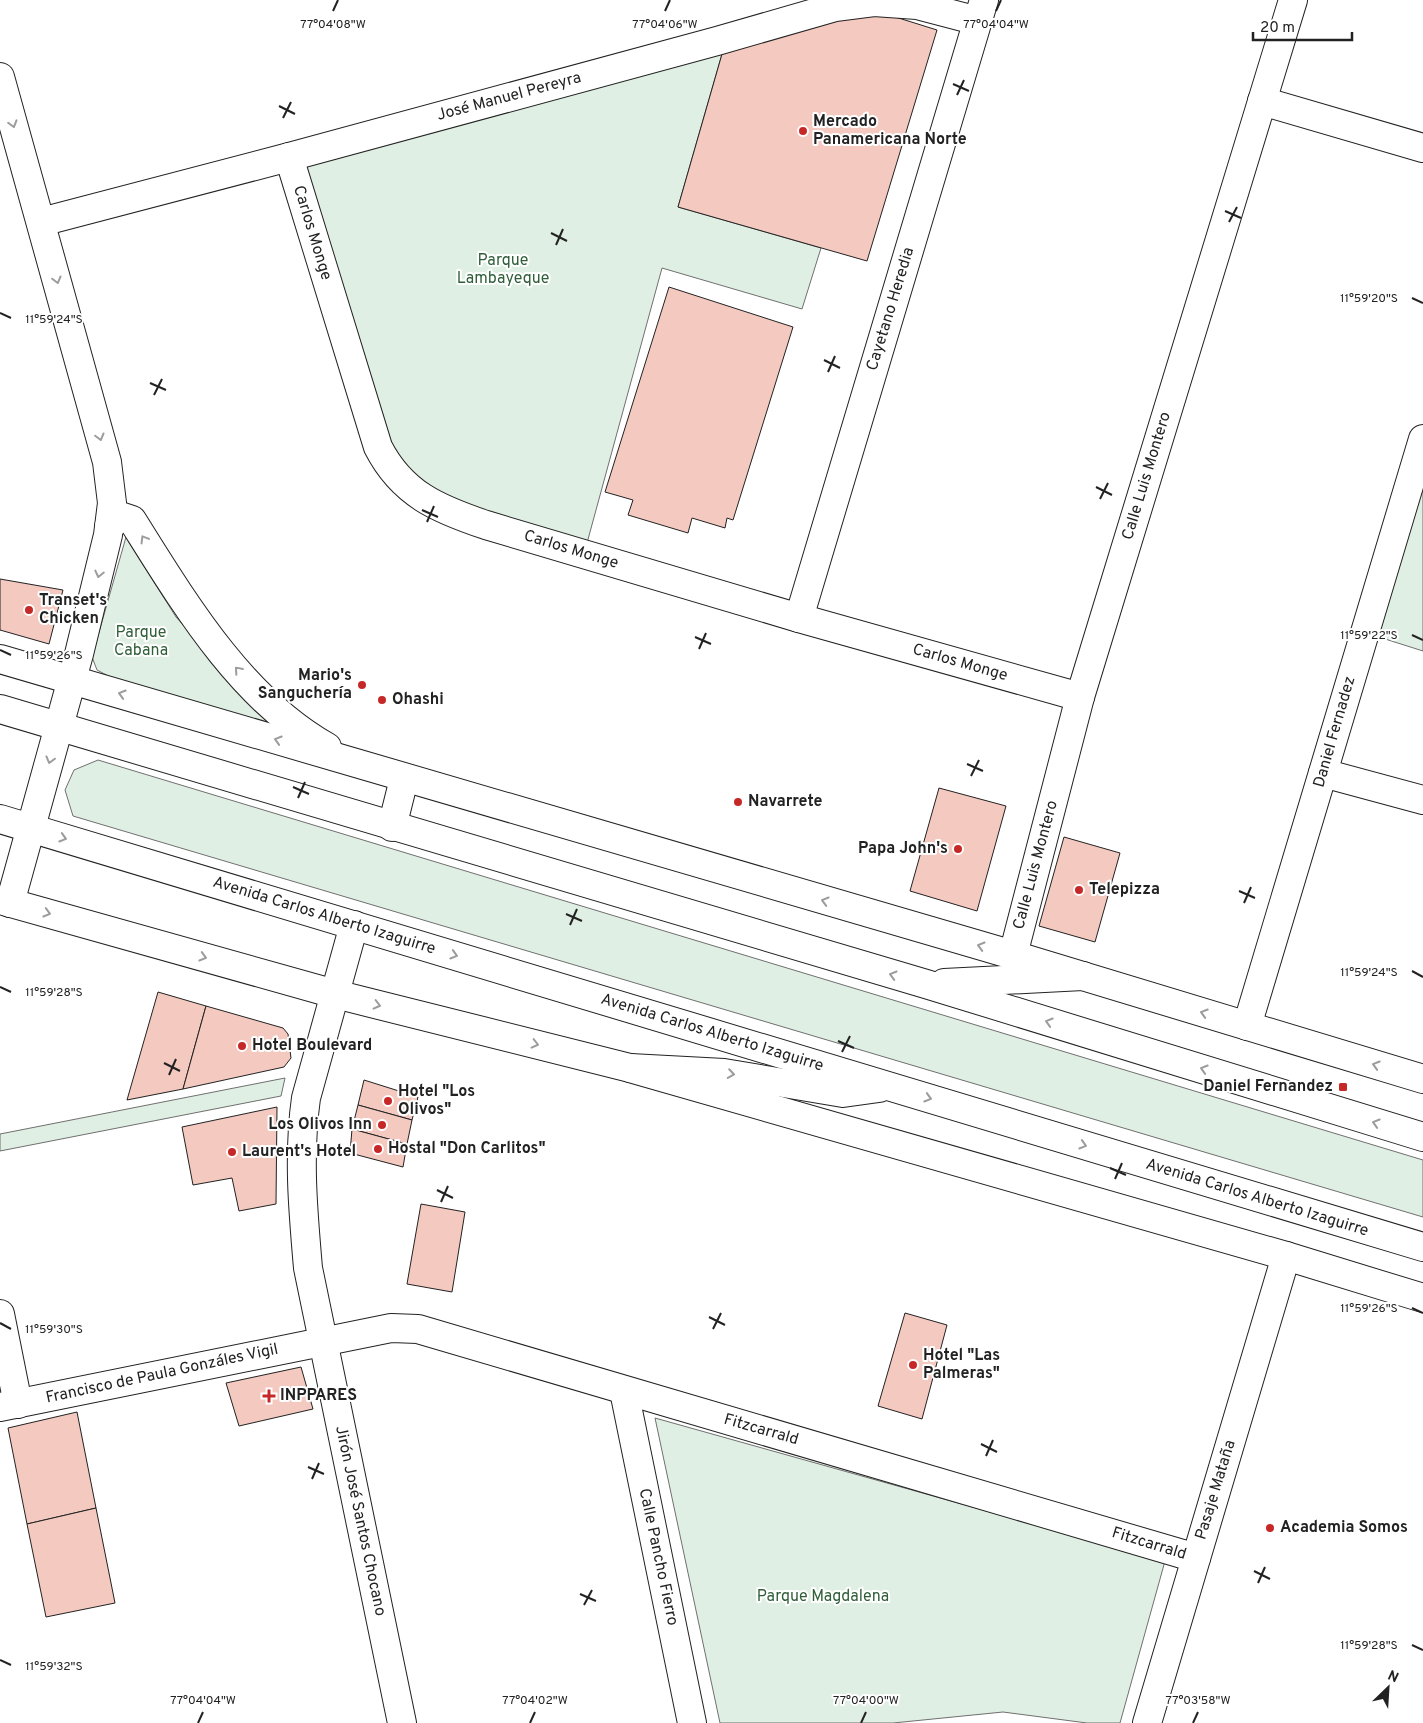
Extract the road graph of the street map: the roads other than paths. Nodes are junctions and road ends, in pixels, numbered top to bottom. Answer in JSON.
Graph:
{"nodes":[{"id":1,"x":1293,"y":0,"type":"edge"},
{"id":2,"x":981,"y":11,"type":"edge"},
{"id":3,"x":0,"y":77,"type":"edge"},
{"id":4,"x":1262,"y":101,"type":"junction"},
{"id":5,"x":1423,"y":148,"type":"edge"},
{"id":6,"x":289,"y":157,"type":"junction"},
{"id":7,"x":41,"y":222,"type":"junction"},
{"id":8,"x":1423,"y":439,"type":"edge"},
{"id":9,"x":110,"y":526,"type":"junction"},
{"id":10,"x":799,"y":618,"type":"junction"},
{"id":11,"x":0,"y":659,"type":"edge"},
{"id":12,"x":72,"y":679,"type":"junction"},
{"id":13,"x":1080,"y":697,"type":"junction"},
{"id":14,"x":0,"y":709,"type":"edge"},
{"id":15,"x":59,"y":726,"type":"junction"},
{"id":16,"x":358,"y":764,"type":"junction"},
{"id":17,"x":1324,"y":773,"type":"junction"},
{"id":18,"x":404,"y":779,"type":"junction"},
{"id":19,"x":1423,"y":800,"type":"edge"},
{"id":20,"x":0,"y":819,"type":"edge"},
{"id":21,"x":392,"y":827,"type":"junction"},
{"id":22,"x":32,"y":829,"type":"junction"},
{"id":23,"x":5,"y":901,"type":"edge"},
{"id":24,"x":354,"y":925,"type":"junction"},
{"id":25,"x":1012,"y":955,"type":"junction"},
{"id":26,"x":1083,"y":976,"type":"junction"},
{"id":27,"x":926,"y":984,"type":"junction"},
{"id":28,"x":335,"y":994,"type":"junction"},
{"id":29,"x":1248,"y":1026,"type":"junction"},
{"id":30,"x":630,"y":1068,"type":"junction"},
{"id":31,"x":1423,"y":1079,"type":"edge"},
{"id":32,"x":890,"y":1087,"type":"junction"},
{"id":33,"x":1423,"y":1137,"type":"edge"},
{"id":34,"x":1423,"y":1247,"type":"edge"},
{"id":35,"x":1286,"y":1256,"type":"junction"},
{"id":36,"x":1423,"y":1298,"type":"edge"},
{"id":37,"x":0,"y":1314,"type":"edge"},
{"id":38,"x":323,"y":1340,"type":"junction"},
{"id":39,"x":624,"y":1391,"type":"junction"},
{"id":40,"x":9,"y":1405,"type":"edge"},
{"id":41,"x":1196,"y":1558,"type":"junction"},
{"id":42,"x":402,"y":1723,"type":"edge"},
{"id":43,"x":692,"y":1723,"type":"edge"},
{"id":44,"x":1147,"y":1723,"type":"edge"}],
"edges":[{"from":1,"to":4,"type":"street","name":"Calle Luis Montero"},
{"from":2,"to":6,"type":"street","name":"José Manuel Pereyra"},
{"from":2,"to":10,"type":"street","name":"Cayetano Heredia"},
{"from":3,"to":7,"type":"street","one_way":true},
{"from":4,"to":5,"type":"street"},
{"from":4,"to":13,"type":"street","name":"Calle Luis Montero"},
{"from":6,"to":7,"type":"street","name":"José Manuel Pereyra"},
{"from":6,"to":10,"type":"street","name":"Carlos Monge"},
{"from":7,"to":9,"type":"street","one_way":true},
{"from":8,"to":17,"type":"street","name":"Daniel Fernadez"},
{"from":9,"to":12,"type":"street","one_way":true},
{"from":16,"to":9,"type":"street","one_way":true},
{"from":10,"to":13,"type":"street","name":"Carlos Monge"},
{"from":11,"to":12,"type":"street"},
{"from":12,"to":15,"type":"street"},
{"from":16,"to":12,"type":"street","one_way":true},
{"from":13,"to":25,"type":"street","name":"Calle Luis Montero"},
{"from":14,"to":15,"type":"street"},
{"from":15,"to":21,"type":"street"},
{"from":15,"to":22,"type":"street","one_way":true},
{"from":16,"to":18,"type":"street"},
{"from":17,"to":19,"type":"street"},
{"from":17,"to":29,"type":"street","name":"Daniel Fernadez"},
{"from":18,"to":21,"type":"street"},
{"from":25,"to":18,"type":"street","one_way":true},
{"from":20,"to":22,"type":"street","name":"Avenida Carlos Alberto Izaguirre"},
{"from":27,"to":21,"type":"street","one_way":true},
{"from":22,"to":23,"type":"street"},
{"from":22,"to":24,"type":"street","name":"Avenida Carlos Alberto Izaguirre","one_way":true},
{"from":23,"to":28,"type":"street","one_way":true},
{"from":24,"to":28,"type":"street","name":"Jirón José Santos Chocano"},
{"from":24,"to":32,"type":"street","name":"Avenida Carlos Alberto Izaguirre","one_way":true},
{"from":25,"to":26,"type":"street"},
{"from":26,"to":27,"type":"street"},
{"from":29,"to":26,"type":"street","one_way":true},
{"from":33,"to":27,"type":"street","one_way":true},
{"from":28,"to":30,"type":"street","one_way":true},
{"from":28,"to":38,"type":"street","name":"Jirón José Santos Chocano"},
{"from":31,"to":29,"type":"street","one_way":true},
{"from":30,"to":32,"type":"street","one_way":true},
{"from":30,"to":35,"type":"street"},
{"from":32,"to":34,"type":"street","name":"Avenida Carlos Alberto Izaguirre","one_way":true},
{"from":35,"to":36,"type":"street"},
{"from":35,"to":41,"type":"street","name":"Pasaje Mataña"},
{"from":37,"to":40,"type":"street"},
{"from":38,"to":39,"type":"street","name":"Fitzcarrald"},
{"from":38,"to":40,"type":"street","name":"Francisco de Paula Gonzáles Vigil"},
{"from":38,"to":42,"type":"street","name":"Jirón José Santos Chocano"},
{"from":39,"to":41,"type":"street","name":"Fitzcarrald"},
{"from":39,"to":43,"type":"street","name":"Calle Pancho Fierro"},
{"from":41,"to":44,"type":"street","name":"Pasaje Mataña"}]}
